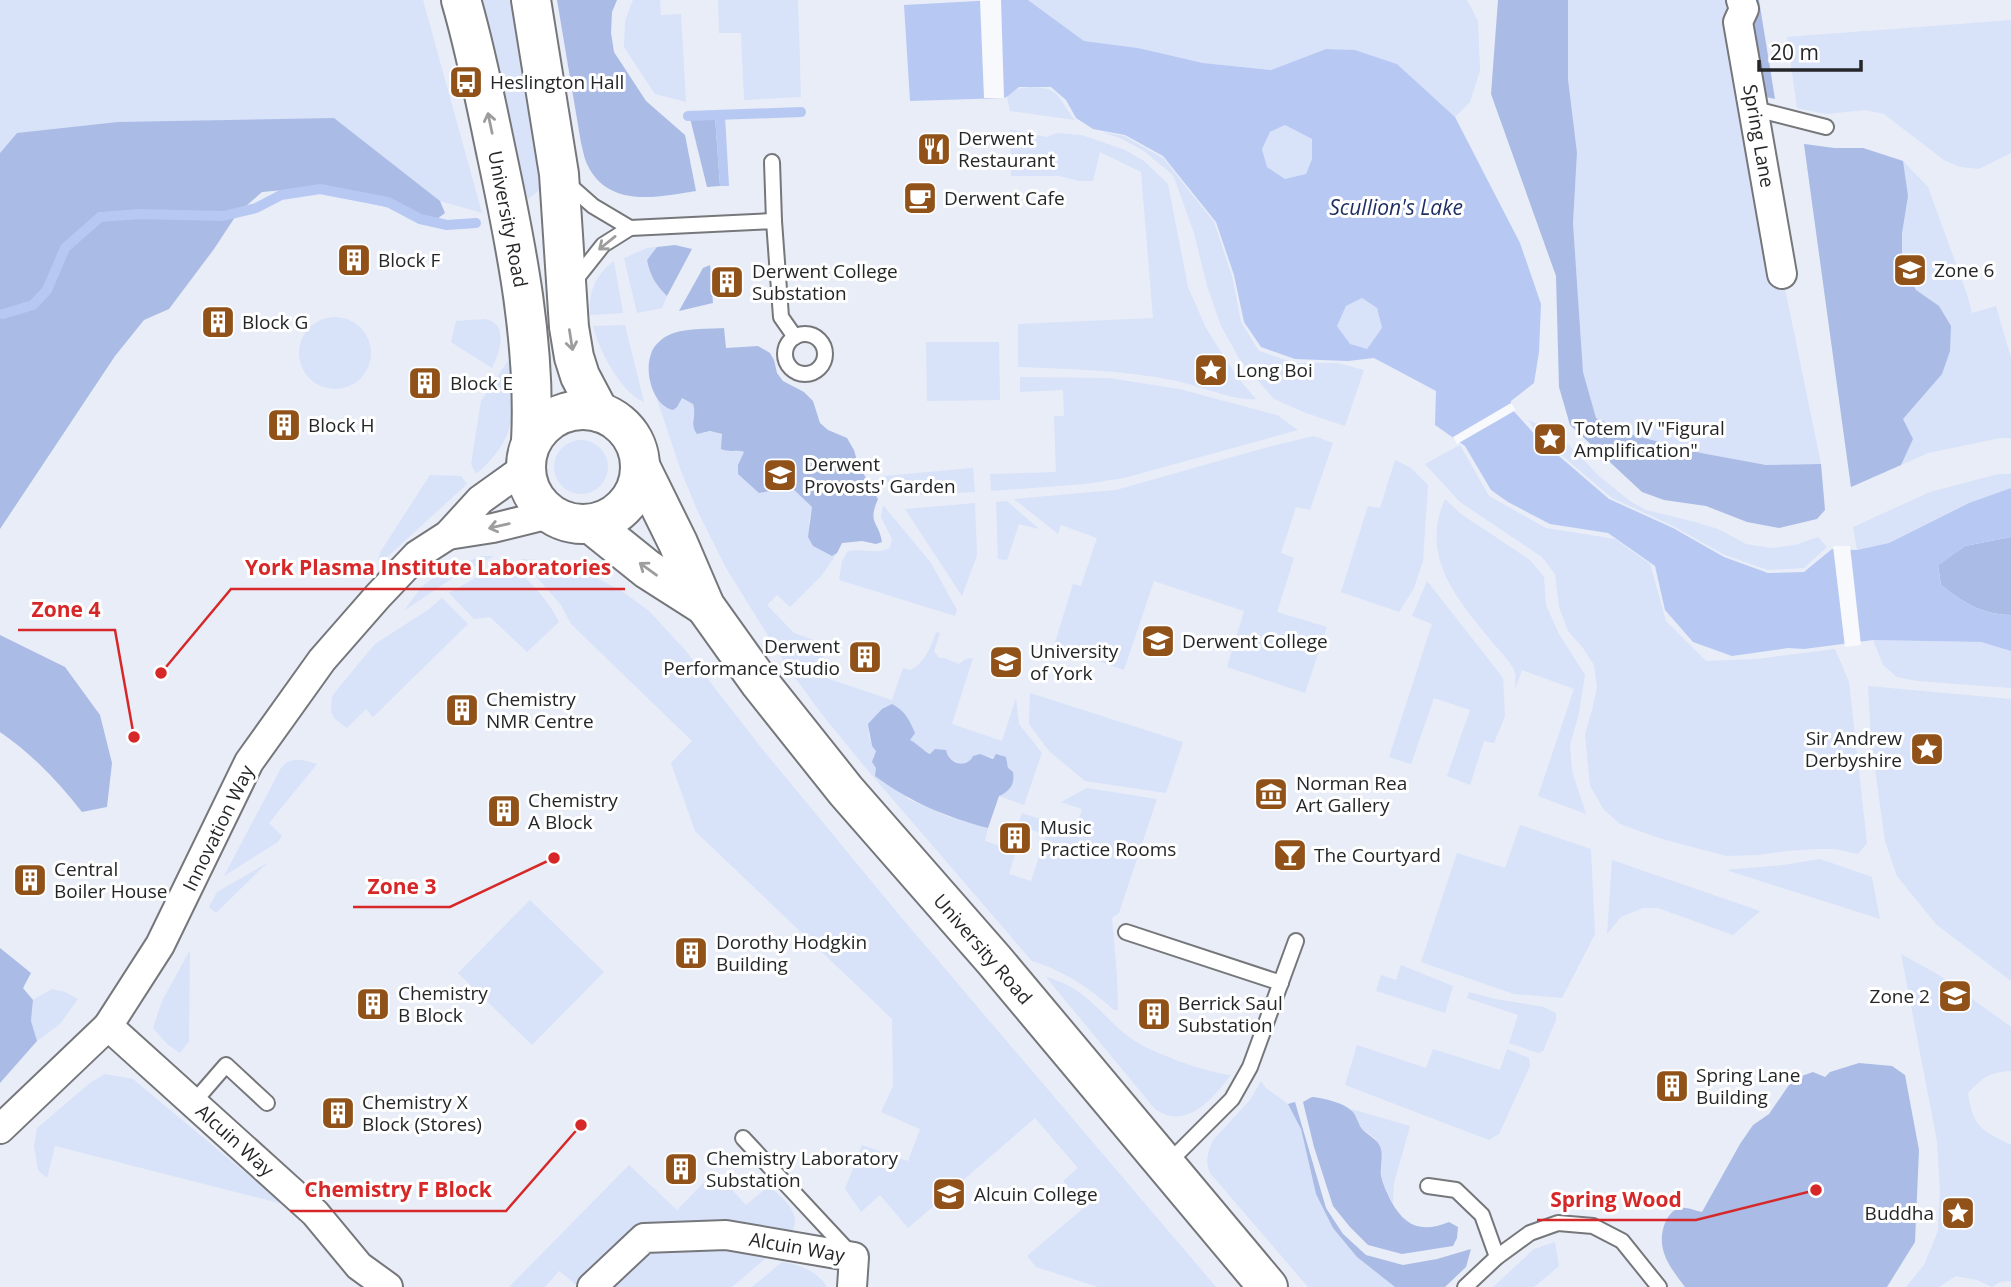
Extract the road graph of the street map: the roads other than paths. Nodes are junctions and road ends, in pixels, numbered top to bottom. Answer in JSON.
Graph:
{"nodes":[{"id":1,"x":461,"y":0,"type":"edge"},
{"id":2,"x":531,"y":0,"type":"edge"},
{"id":3,"x":1741,"y":0,"type":"edge"},
{"id":4,"x":1755,"y":110,"type":"junction"},
{"id":5,"x":1826,"y":127,"type":"dead end"},
{"id":6,"x":772,"y":162,"type":"dead end"},
{"id":7,"x":559,"y":174,"type":"junction"},
{"id":8,"x":774,"y":221,"type":"junction"},
{"id":9,"x":630,"y":228,"type":"junction"},
{"id":10,"x":1782,"y":274,"type":"dead end"},
{"id":11,"x":566,"y":292,"type":"junction"},
{"id":12,"x":794,"y":337,"type":"dead end"},
{"id":13,"x":599,"y":412,"type":"junction"},
{"id":14,"x":529,"y":455,"type":"junction"},
{"id":15,"x":641,"y":468,"type":"junction"},
{"id":16,"x":550,"y":513,"type":"junction"},
{"id":17,"x":591,"y":524,"type":"junction"},
{"id":18,"x":448,"y":535,"type":"junction"},
{"id":19,"x":705,"y":606,"type":"junction"},
{"id":20,"x":1126,"y":932,"type":"dead end"},
{"id":21,"x":1296,"y":941,"type":"dead end"},
{"id":22,"x":1281,"y":983,"type":"junction"},
{"id":23,"x":108,"y":1026,"type":"junction"},
{"id":24,"x":267,"y":1102,"type":"dead end"},
{"id":25,"x":193,"y":1103,"type":"junction"},
{"id":26,"x":0,"y":1129,"type":"edge"},
{"id":27,"x":743,"y":1138,"type":"dead end"},
{"id":28,"x":1166,"y":1165,"type":"junction"},
{"id":29,"x":1428,"y":1186,"type":"dead end"},
{"id":30,"x":854,"y":1257,"type":"junction"},
{"id":31,"x":1497,"y":1257,"type":"junction"},
{"id":32,"x":388,"y":1287,"type":"edge"},
{"id":33,"x":592,"y":1287,"type":"edge"},
{"id":34,"x":852,"y":1287,"type":"edge"},
{"id":35,"x":1268,"y":1287,"type":"edge"},
{"id":36,"x":1465,"y":1287,"type":"edge"},
{"id":37,"x":1659,"y":1287,"type":"edge"}],
"edges":[{"from":14,"to":1,"type":"street","name":"University Road","one_way":true},
{"from":2,"to":7,"type":"street"},
{"from":3,"to":4,"type":"street","name":"Spring Lane"},
{"from":4,"to":5,"type":"lane"},
{"from":4,"to":10,"type":"street","name":"Spring Lane"},
{"from":6,"to":8,"type":"lane"},
{"from":7,"to":9,"type":"lane"},
{"from":7,"to":11,"type":"street"},
{"from":8,"to":9,"type":"lane"},
{"from":8,"to":12,"type":"lane"},
{"from":9,"to":11,"type":"lane","one_way":true},
{"from":11,"to":13,"type":"street","one_way":true},
{"from":13,"to":14,"type":"street"},
{"from":13,"to":15,"type":"street"},
{"from":14,"to":16,"type":"street"},
{"from":14,"to":18,"type":"street","name":"Innovation Way"},
{"from":15,"to":17,"type":"street"},
{"from":15,"to":19,"type":"street","name":"University Road"},
{"from":16,"to":17,"type":"street"},
{"from":16,"to":18,"type":"street","name":"Innovation Way","one_way":true},
{"from":19,"to":17,"type":"street","name":"University Road","one_way":true},
{"from":18,"to":23,"type":"street","name":"Innovation Way"},
{"from":19,"to":28,"type":"street","name":"University Road"},
{"from":20,"to":22,"type":"lane"},
{"from":21,"to":22,"type":"lane"},
{"from":22,"to":28,"type":"lane"},
{"from":23,"to":25,"type":"street","name":"Alcuin Way"},
{"from":23,"to":26,"type":"street","name":"Innovation Way"},
{"from":24,"to":25,"type":"lane"},
{"from":25,"to":32,"type":"street","name":"Alcuin Way"},
{"from":27,"to":30,"type":"lane","name":"Alcuin Way"},
{"from":28,"to":35,"type":"street","name":"University Road"},
{"from":29,"to":31,"type":"lane"},
{"from":30,"to":33,"type":"street","name":"Alcuin Way"},
{"from":30,"to":34,"type":"street","name":"Alcuin Way"},
{"from":31,"to":36,"type":"lane"},
{"from":31,"to":37,"type":"lane"}]}
